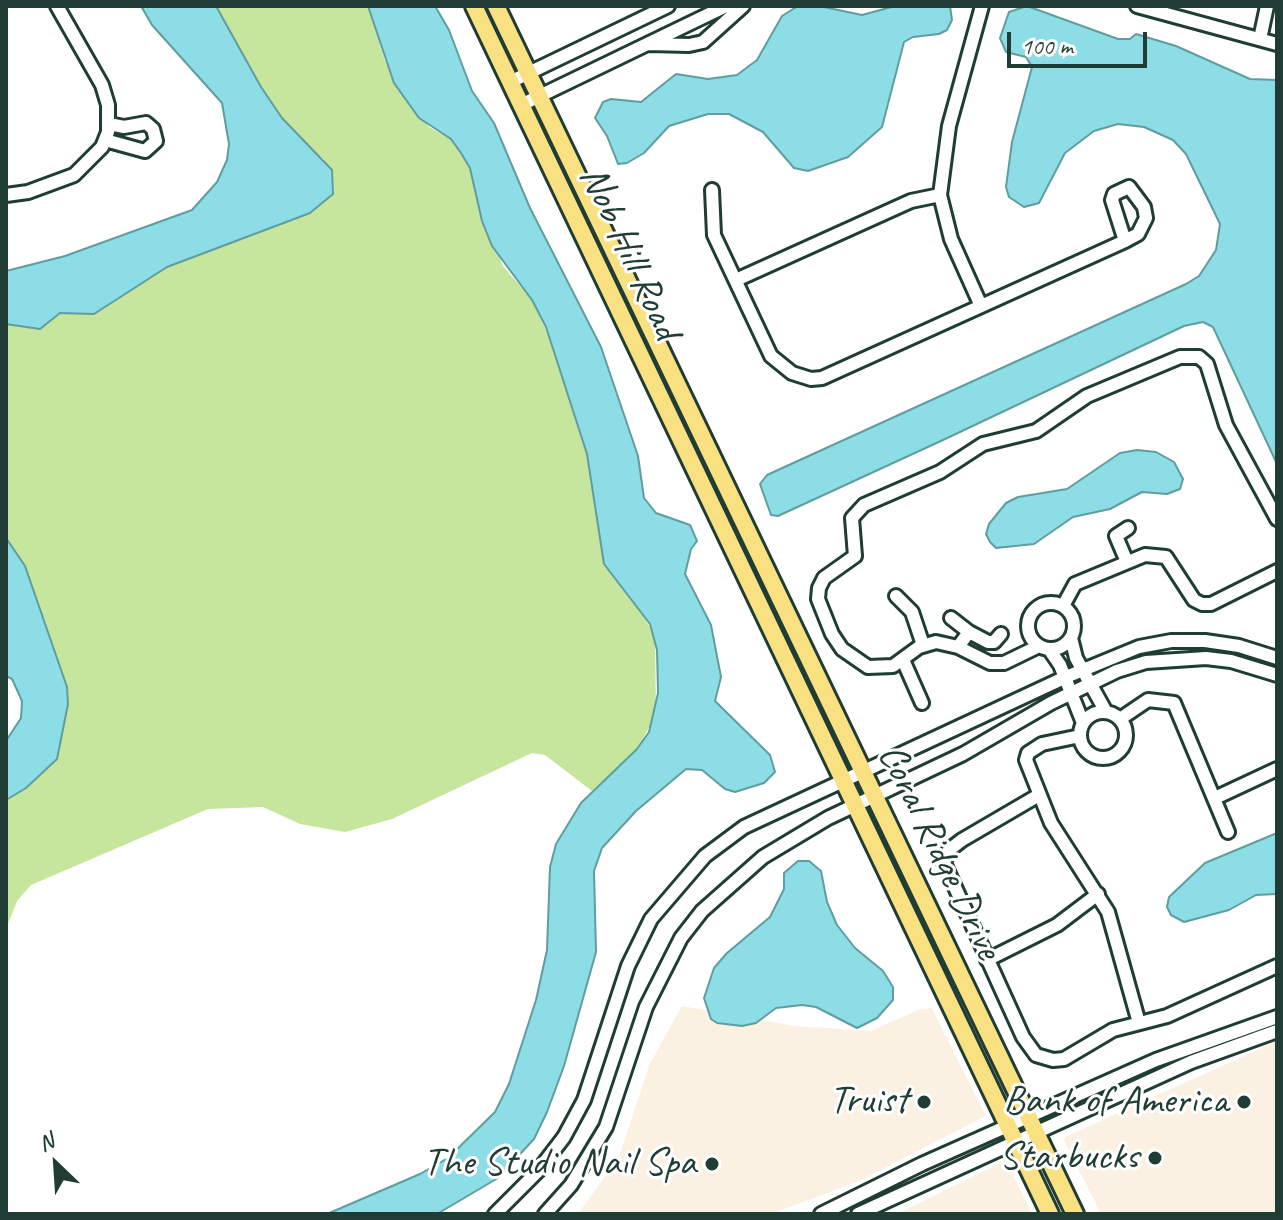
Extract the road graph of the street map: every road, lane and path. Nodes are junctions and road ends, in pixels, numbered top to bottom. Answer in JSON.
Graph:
{"nodes":[{"id":1,"x":57,"y":6,"type":"edge"},
{"id":2,"x":474,"y":6,"type":"edge"},
{"id":3,"x":496,"y":6,"type":"edge"},
{"id":4,"x":668,"y":6,"type":"edge"},
{"id":5,"x":743,"y":6,"type":"edge"},
{"id":6,"x":982,"y":6,"type":"edge"},
{"id":7,"x":1137,"y":6,"type":"edge"},
{"id":8,"x":1267,"y":6,"type":"edge"},
{"id":9,"x":720,"y":7,"type":"edge"},
{"id":10,"x":636,"y":23,"type":"junction"},
{"id":11,"x":1260,"y":39,"type":"junction"},
{"id":12,"x":646,"y":44,"type":"junction"},
{"id":13,"x":1277,"y":44,"type":"edge"},
{"id":14,"x":528,"y":74,"type":"junction"},
{"id":15,"x":510,"y":82,"type":"junction"},
{"id":16,"x":539,"y":97,"type":"junction"},
{"id":17,"x":521,"y":105,"type":"junction"},
{"id":18,"x":712,"y":190,"type":"dead end"},
{"id":19,"x":6,"y":195,"type":"edge"},
{"id":20,"x":940,"y":195,"type":"junction"},
{"id":21,"x":1125,"y":241,"type":"dead end"},
{"id":22,"x":736,"y":280,"type":"junction"},
{"id":23,"x":981,"y":306,"type":"junction"},
{"id":24,"x":1277,"y":519,"type":"edge"},
{"id":25,"x":741,"y":520,"type":"joint"},
{"id":26,"x":1128,"y":528,"type":"dead end"},
{"id":27,"x":723,"y":529,"type":"joint"},
{"id":28,"x":1127,"y":562,"type":"junction"},
{"id":29,"x":1277,"y":571,"type":"edge"},
{"id":30,"x":896,"y":596,"type":"dead end"},
{"id":31,"x":1063,"y":606,"type":"junction"},
{"id":32,"x":951,"y":618,"type":"dead end"},
{"id":33,"x":969,"y":632,"type":"junction"},
{"id":34,"x":1001,"y":634,"type":"dead end"},
{"id":35,"x":1071,"y":638,"type":"junction"},
{"id":36,"x":923,"y":645,"type":"junction"},
{"id":37,"x":958,"y":647,"type":"junction"},
{"id":38,"x":1044,"y":647,"type":"junction"},
{"id":39,"x":1277,"y":658,"type":"edge"},
{"id":40,"x":903,"y":660,"type":"junction"},
{"id":41,"x":1082,"y":669,"type":"junction"},
{"id":42,"x":1277,"y":675,"type":"edge"},
{"id":43,"x":1066,"y":677,"type":"junction"},
{"id":44,"x":1090,"y":683,"type":"junction"},
{"id":45,"x":1073,"y":692,"type":"junction"},
{"id":46,"x":922,"y":703,"type":"dead end"},
{"id":47,"x":1106,"y":712,"type":"junction"},
{"id":48,"x":1120,"y":719,"type":"junction"},
{"id":49,"x":1082,"y":729,"type":"junction"},
{"id":50,"x":1277,"y":769,"type":"edge"},
{"id":51,"x":863,"y":771,"type":"junction"},
{"id":52,"x":840,"y":781,"type":"junction"},
{"id":53,"x":1039,"y":795,"type":"junction"},
{"id":54,"x":874,"y":796,"type":"junction"},
{"id":55,"x":1215,"y":798,"type":"junction"},
{"id":56,"x":852,"y":806,"type":"junction"},
{"id":57,"x":1228,"y":832,"type":"dead end"},
{"id":58,"x":1098,"y":894,"type":"junction"},
{"id":59,"x":987,"y":960,"type":"junction"},
{"id":60,"x":1277,"y":966,"type":"edge"},
{"id":61,"x":1277,"y":1017,"type":"edge"},
{"id":62,"x":1139,"y":1023,"type":"junction"},
{"id":63,"x":1277,"y":1031,"type":"edge"},
{"id":64,"x":1028,"y":1118,"type":"junction"},
{"id":65,"x":1007,"y":1126,"type":"junction"},
{"id":66,"x":1036,"y":1135,"type":"junction"},
{"id":67,"x":1016,"y":1144,"type":"junction"},
{"id":68,"x":495,"y":1214,"type":"edge"},
{"id":69,"x":545,"y":1214,"type":"edge"},
{"id":70,"x":821,"y":1214,"type":"edge"},
{"id":71,"x":858,"y":1214,"type":"edge"},
{"id":72,"x":1050,"y":1214,"type":"edge"},
{"id":73,"x":1075,"y":1214,"type":"edge"}],
"edges":[{"from":1,"to":19,"type":"street"},
{"from":2,"to":15,"type":"main road","name":"Nob Hill Road"},
{"from":3,"to":14,"type":"main road","name":"Nob Hill Road"},
{"from":4,"to":10,"type":"street"},
{"from":5,"to":12,"type":"street"},
{"from":6,"to":20,"type":"street"},
{"from":7,"to":11,"type":"street"},
{"from":8,"to":11,"type":"street"},
{"from":9,"to":12,"type":"street"},
{"from":10,"to":12,"type":"street"},
{"from":10,"to":14,"type":"street"},
{"from":11,"to":13,"type":"street"},
{"from":12,"to":16,"type":"street"},
{"from":14,"to":15,"type":"street"},
{"from":14,"to":16,"type":"main road","name":"Nob Hill Road"},
{"from":15,"to":17,"type":"main road","name":"Nob Hill Road"},
{"from":16,"to":17,"type":"street"},
{"from":16,"to":25,"type":"main road","name":"Nob Hill Road"},
{"from":17,"to":27,"type":"main road","name":"Nob Hill Road"},
{"from":18,"to":22,"type":"street"},
{"from":20,"to":22,"type":"street"},
{"from":20,"to":23,"type":"street"},
{"from":21,"to":23,"type":"street"},
{"from":22,"to":23,"type":"street"},
{"from":24,"to":40,"type":"street"},
{"from":25,"to":51,"type":"main road","name":"Coral Ridge Drive"},
{"from":26,"to":28,"type":"street"},
{"from":27,"to":52,"type":"main road","name":"Coral Ridge Drive"},
{"from":28,"to":29,"type":"street"},
{"from":28,"to":31,"type":"street"},
{"from":30,"to":36,"type":"street"},
{"from":31,"to":35,"type":"street"},
{"from":31,"to":38,"type":"street"},
{"from":32,"to":33,"type":"street"},
{"from":33,"to":34,"type":"street"},
{"from":33,"to":37,"type":"street"},
{"from":35,"to":38,"type":"street"},
{"from":35,"to":41,"type":"street"},
{"from":36,"to":37,"type":"street"},
{"from":36,"to":40,"type":"street"},
{"from":37,"to":38,"type":"street"},
{"from":38,"to":43,"type":"street"},
{"from":39,"to":41,"type":"street"},
{"from":40,"to":46,"type":"street"},
{"from":41,"to":43,"type":"street"},
{"from":41,"to":44,"type":"street"},
{"from":42,"to":44,"type":"street"},
{"from":43,"to":45,"type":"street"},
{"from":43,"to":51,"type":"street"},
{"from":44,"to":45,"type":"street"},
{"from":44,"to":47,"type":"street"},
{"from":45,"to":49,"type":"street"},
{"from":45,"to":54,"type":"street"},
{"from":47,"to":48,"type":"street"},
{"from":47,"to":49,"type":"street"},
{"from":48,"to":49,"type":"street"},
{"from":48,"to":55,"type":"street"},
{"from":49,"to":53,"type":"street"},
{"from":50,"to":55,"type":"street"},
{"from":51,"to":52,"type":"street"},
{"from":51,"to":54,"type":"main road","name":"Coral Ridge Drive"},
{"from":52,"to":56,"type":"main road","name":"Coral Ridge Drive"},
{"from":52,"to":68,"type":"street"},
{"from":53,"to":58,"type":"street"},
{"from":53,"to":59,"type":"street"},
{"from":54,"to":56,"type":"street"},
{"from":54,"to":64,"type":"main road","name":"Coral Ridge Drive"},
{"from":55,"to":57,"type":"street"},
{"from":56,"to":65,"type":"main road","name":"Coral Ridge Drive"},
{"from":56,"to":69,"type":"street"},
{"from":58,"to":59,"type":"street"},
{"from":58,"to":62,"type":"street"},
{"from":59,"to":62,"type":"street"},
{"from":60,"to":62,"type":"street"},
{"from":61,"to":64,"type":"street"},
{"from":63,"to":66,"type":"street"},
{"from":64,"to":65,"type":"street"},
{"from":64,"to":66,"type":"main road","name":"Coral Ridge Drive"},
{"from":65,"to":67,"type":"main road","name":"Coral Ridge Drive"},
{"from":65,"to":70,"type":"street"},
{"from":66,"to":67,"type":"street"},
{"from":66,"to":73,"type":"main road","name":"Coral Ridge Drive"},
{"from":67,"to":71,"type":"street"},
{"from":67,"to":72,"type":"main road","name":"Coral Ridge Drive"}]}
